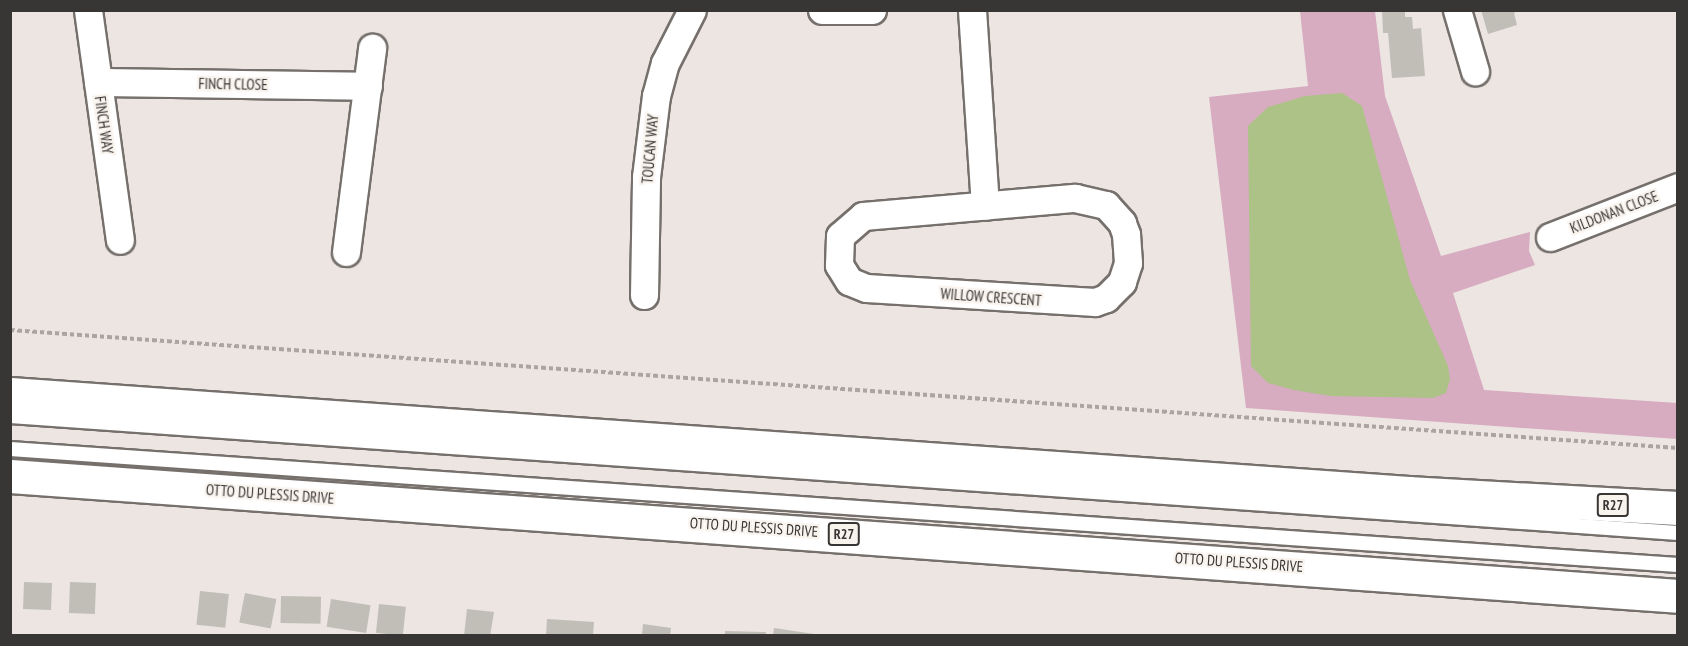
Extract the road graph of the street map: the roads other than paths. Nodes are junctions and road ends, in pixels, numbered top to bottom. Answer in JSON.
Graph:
{"nodes":[{"id":1,"x":88,"y":10,"type":"edge"},
{"id":2,"x":692,"y":10,"type":"edge"},
{"id":3,"x":822,"y":10,"type":"edge"},
{"id":4,"x":872,"y":10,"type":"edge"},
{"id":5,"x":972,"y":10,"type":"edge"},
{"id":6,"x":1457,"y":10,"type":"edge"},
{"id":7,"x":372,"y":48,"type":"dead end"},
{"id":8,"x":1475,"y":71,"type":"dead end"},
{"id":9,"x":98,"y":82,"type":"junction"},
{"id":10,"x":368,"y":86,"type":"junction"},
{"id":11,"x":1677,"y":187,"type":"edge"},
{"id":12,"x":985,"y":206,"type":"junction"},
{"id":13,"x":1550,"y":237,"type":"dead end"},
{"id":14,"x":120,"y":240,"type":"dead end"},
{"id":15,"x":346,"y":252,"type":"dead end"},
{"id":16,"x":644,"y":295,"type":"dead end"},
{"id":17,"x":10,"y":394,"type":"edge"},
{"id":18,"x":10,"y":416,"type":"edge"},
{"id":19,"x":10,"y":449,"type":"edge"},
{"id":20,"x":10,"y":476,"type":"edge"},
{"id":21,"x":1677,"y":508,"type":"edge"},
{"id":22,"x":1677,"y":533,"type":"edge"},
{"id":23,"x":1677,"y":565,"type":"edge"},
{"id":24,"x":1677,"y":596,"type":"edge"}],
"edges":[{"from":1,"to":9,"type":"street","name":"FINCH WAY"},
{"from":2,"to":16,"type":"street","name":"TOUCAN WAY"},
{"from":3,"to":4,"type":"street"},
{"from":5,"to":12,"type":"street"},
{"from":6,"to":8,"type":"street"},
{"from":7,"to":10,"type":"street"},
{"from":9,"to":10,"type":"street","name":"FINCH CLOSE"},
{"from":9,"to":14,"type":"street","name":"FINCH WAY"},
{"from":10,"to":15,"type":"street"},
{"from":11,"to":13,"type":"street","name":"KILDONAN CLOSE"},
{"from":12,"to":12,"type":"street","name":"WILLOW CRESCENT"},
{"from":17,"to":21,"type":"main road","number":"R27"},
{"from":18,"to":22,"type":"lane"},
{"from":19,"to":23,"type":"lane"},
{"from":20,"to":24,"type":"main road","name":"OTTO DU PLESSIS DRIVE","number":"R27"}]}
